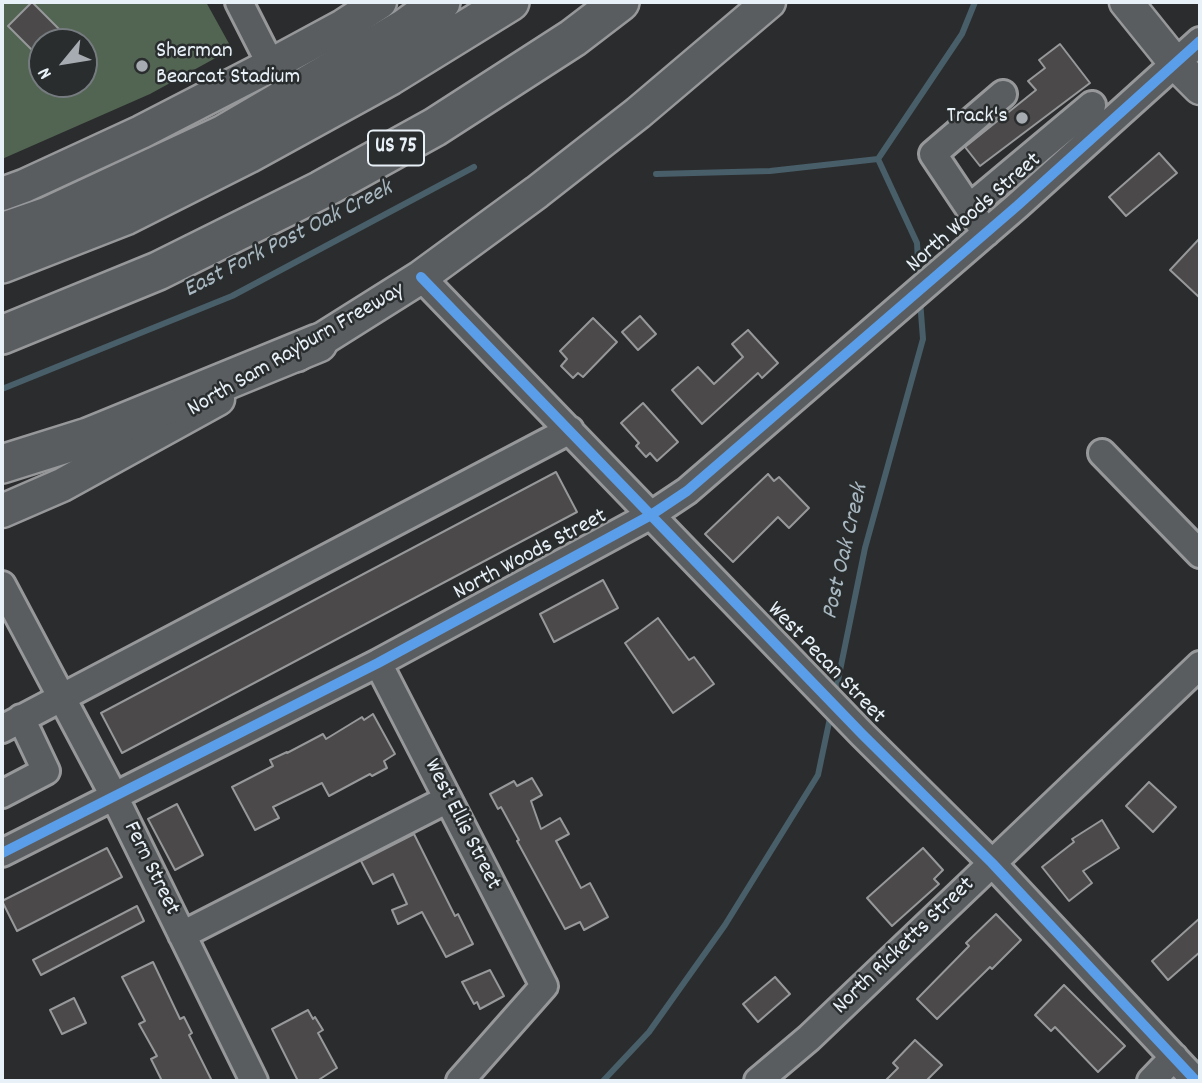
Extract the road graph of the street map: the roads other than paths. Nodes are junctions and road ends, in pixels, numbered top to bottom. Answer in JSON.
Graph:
{"nodes":[{"id":1,"x":239,"y":2,"type":"edge"},
{"id":2,"x":380,"y":2,"type":"edge"},
{"id":3,"x":441,"y":2,"type":"edge"},
{"id":4,"x":510,"y":2,"type":"edge"},
{"id":5,"x":620,"y":2,"type":"edge"},
{"id":6,"x":769,"y":2,"type":"edge"},
{"id":7,"x":1126,"y":2,"type":"edge"},
{"id":8,"x":1200,"y":41,"type":"edge"},
{"id":9,"x":1177,"y":64,"type":"junction"},
{"id":10,"x":271,"y":65,"type":"junction"},
{"id":11,"x":1200,"y":88,"type":"edge"},
{"id":12,"x":1003,"y":94,"type":"dead end"},
{"id":13,"x":1092,"y":105,"type":"dead end"},
{"id":14,"x":2,"y":194,"type":"edge"},
{"id":15,"x":969,"y":208,"type":"junction"},
{"id":16,"x":2,"y":232,"type":"edge"},
{"id":17,"x":985,"y":233,"type":"junction"},
{"id":18,"x":2,"y":264,"type":"edge"},
{"id":19,"x":421,"y":277,"type":"junction"},
{"id":20,"x":2,"y":335,"type":"edge"},
{"id":21,"x":318,"y":343,"type":"junction"},
{"id":22,"x":570,"y":430,"type":"junction"},
{"id":23,"x":1102,"y":453,"type":"dead end"},
{"id":24,"x":2,"y":464,"type":"edge"},
{"id":25,"x":2,"y":511,"type":"edge"},
{"id":26,"x":651,"y":515,"type":"junction"},
{"id":27,"x":1200,"y":554,"type":"edge"},
{"id":28,"x":2,"y":585,"type":"edge"},
{"id":29,"x":8,"y":617,"type":"edge"},
{"id":30,"x":377,"y":663,"type":"junction"},
{"id":31,"x":1200,"y":665,"type":"edge"},
{"id":32,"x":61,"y":697,"type":"junction"},
{"id":33,"x":11,"y":724,"type":"edge"},
{"id":34,"x":2,"y":794,"type":"edge"},
{"id":35,"x":114,"y":796,"type":"junction"},
{"id":36,"x":448,"y":799,"type":"junction"},
{"id":37,"x":2,"y":853,"type":"edge"},
{"id":38,"x":992,"y":863,"type":"junction"},
{"id":39,"x":182,"y":935,"type":"junction"},
{"id":40,"x":1174,"y":1057,"type":"junction"},
{"id":41,"x":254,"y":1081,"type":"edge"},
{"id":42,"x":460,"y":1081,"type":"edge"},
{"id":43,"x":758,"y":1081,"type":"edge"},
{"id":44,"x":1151,"y":1081,"type":"edge"},
{"id":45,"x":1196,"y":1081,"type":"edge"}],
"edges":[{"from":1,"to":10,"type":"street"},
{"from":2,"to":10,"type":"main road"},
{"from":3,"to":16,"type":"highway"},
{"from":4,"to":18,"type":"highway"},
{"from":5,"to":20,"type":"highway","number":"US 75"},
{"from":6,"to":19,"type":"main road","name":"North Sam Rayburn Freeway"},
{"from":7,"to":9,"type":"main road"},
{"from":8,"to":9,"type":"street","name":"North Woods Street"},
{"from":9,"to":11,"type":"main road"},
{"from":9,"to":17,"type":"street","name":"North Woods Street"},
{"from":10,"to":14,"type":"main road"},
{"from":12,"to":15,"type":"street"},
{"from":13,"to":15,"type":"street"},
{"from":15,"to":17,"type":"street"},
{"from":17,"to":26,"type":"street","name":"North Woods Street"},
{"from":19,"to":21,"type":"main road","name":"North Sam Rayburn Freeway"},
{"from":19,"to":22,"type":"street","name":"West Pecan Street"},
{"from":21,"to":24,"type":"highway"},
{"from":21,"to":25,"type":"main road","name":"North Sam Rayburn Freeway"},
{"from":22,"to":26,"type":"street","name":"West Pecan Street"},
{"from":22,"to":32,"type":"street"},
{"from":23,"to":27,"type":"street"},
{"from":26,"to":30,"type":"street","name":"North Woods Street"},
{"from":26,"to":38,"type":"street","name":"West Pecan Street"},
{"from":28,"to":29,"type":"street","name":"Fern Street"},
{"from":29,"to":32,"type":"street","name":"Fern Street"},
{"from":30,"to":35,"type":"street","name":"North Woods Street"},
{"from":30,"to":36,"type":"street","name":"West Ellis Street"},
{"from":31,"to":38,"type":"street","name":"North Ricketts Street"},
{"from":32,"to":33,"type":"street"},
{"from":32,"to":35,"type":"street","name":"Fern Street"},
{"from":33,"to":34,"type":"street"},
{"from":35,"to":37,"type":"street","name":"North Woods Street"},
{"from":35,"to":39,"type":"street","name":"Fern Street"},
{"from":36,"to":39,"type":"street"},
{"from":36,"to":42,"type":"street","name":"West Ellis Street"},
{"from":38,"to":40,"type":"street","name":"West Pecan Street"},
{"from":38,"to":43,"type":"street","name":"North Ricketts Street"},
{"from":39,"to":41,"type":"street","name":"Fern Street"},
{"from":40,"to":44,"type":"street"},
{"from":40,"to":45,"type":"street","name":"West Pecan Street"}]}
